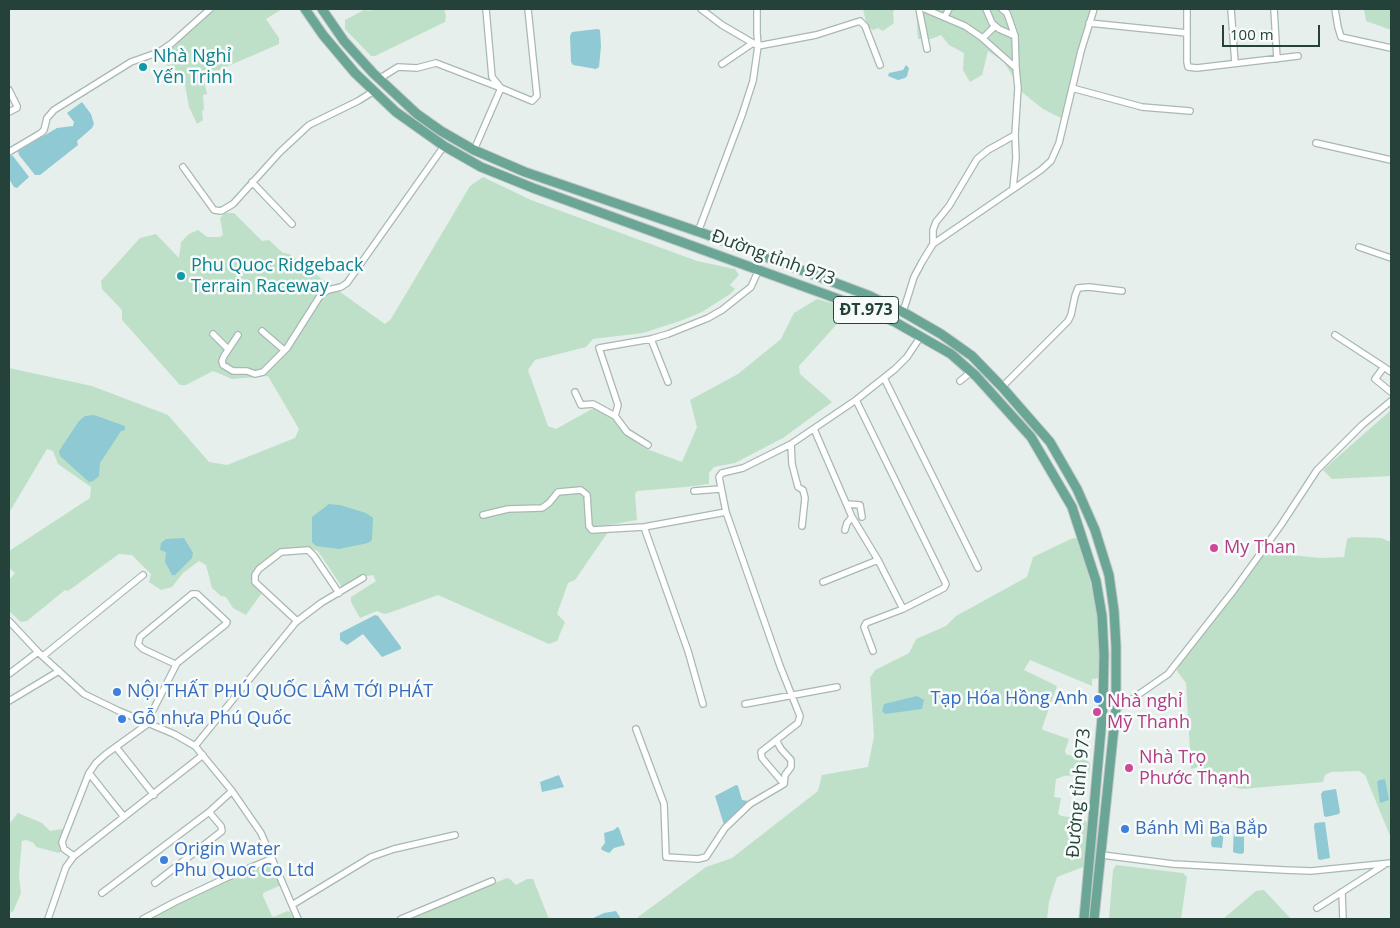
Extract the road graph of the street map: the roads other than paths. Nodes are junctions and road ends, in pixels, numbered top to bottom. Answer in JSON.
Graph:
{"nodes":[{"id":1,"x":210,"y":9,"type":"edge"},
{"id":2,"x":305,"y":9,"type":"edge"},
{"id":3,"x":322,"y":9,"type":"edge"},
{"id":4,"x":486,"y":9,"type":"edge"},
{"id":5,"x":528,"y":9,"type":"edge"},
{"id":6,"x":701,"y":9,"type":"edge"},
{"id":7,"x":758,"y":9,"type":"edge"},
{"id":8,"x":919,"y":9,"type":"edge"},
{"id":9,"x":927,"y":9,"type":"edge"},
{"id":10,"x":949,"y":9,"type":"edge"},
{"id":11,"x":986,"y":9,"type":"edge"},
{"id":12,"x":1002,"y":9,"type":"edge"},
{"id":13,"x":1094,"y":9,"type":"edge"},
{"id":14,"x":1186,"y":9,"type":"edge"},
{"id":15,"x":1231,"y":9,"type":"edge"},
{"id":16,"x":1274,"y":9,"type":"edge"},
{"id":17,"x":1335,"y":9,"type":"edge"},
{"id":18,"x":945,"y":16,"type":"junction"},
{"id":19,"x":1089,"y":23,"type":"junction"},
{"id":20,"x":995,"y":26,"type":"junction"},
{"id":21,"x":1187,"y":32,"type":"junction"},
{"id":22,"x":1015,"y":36,"type":"junction"},
{"id":23,"x":983,"y":38,"type":"junction"},
{"id":24,"x":756,"y":45,"type":"junction"},
{"id":25,"x":1391,"y":48,"type":"edge"},
{"id":26,"x":927,"y":49,"type":"dead end"},
{"id":27,"x":1298,"y":56,"type":"dead end"},
{"id":28,"x":1277,"y":59,"type":"junction"},
{"id":29,"x":1235,"y":63,"type":"junction"},
{"id":30,"x":722,"y":64,"type":"dead end"},
{"id":31,"x":880,"y":65,"type":"dead end"},
{"id":32,"x":1016,"y":68,"type":"junction"},
{"id":33,"x":379,"y":79,"type":"junction"},
{"id":34,"x":501,"y":88,"type":"junction"},
{"id":35,"x":1072,"y":88,"type":"junction"},
{"id":36,"x":9,"y":90,"type":"edge"},
{"id":37,"x":374,"y":91,"type":"junction"},
{"id":38,"x":1190,"y":111,"type":"dead end"},
{"id":39,"x":9,"y":112,"type":"edge"},
{"id":40,"x":1015,"y":135,"type":"junction"},
{"id":41,"x":1316,"y":143,"type":"dead end"},
{"id":42,"x":444,"y":146,"type":"junction"},
{"id":43,"x":474,"y":150,"type":"junction"},
{"id":44,"x":9,"y":152,"type":"edge"},
{"id":45,"x":1391,"y":160,"type":"edge"},
{"id":46,"x":183,"y":167,"type":"dead end"},
{"id":47,"x":252,"y":182,"type":"junction"},
{"id":48,"x":1013,"y":188,"type":"junction"},
{"id":49,"x":292,"y":224,"type":"dead end"},
{"id":50,"x":698,"y":232,"type":"junction"},
{"id":51,"x":933,"y":244,"type":"junction"},
{"id":52,"x":1359,"y":247,"type":"dead end"},
{"id":53,"x":762,"y":256,"type":"junction"},
{"id":54,"x":1391,"y":258,"type":"edge"},
{"id":55,"x":759,"y":269,"type":"junction"},
{"id":56,"x":1122,"y":291,"type":"dead end"},
{"id":57,"x":903,"y":312,"type":"junction"},
{"id":58,"x":262,"y":331,"type":"dead end"},
{"id":59,"x":214,"y":334,"type":"dead end"},
{"id":60,"x":238,"y":336,"type":"dead end"},
{"id":61,"x":921,"y":336,"type":"junction"},
{"id":62,"x":1335,"y":336,"type":"dead end"},
{"id":63,"x":651,"y":339,"type":"junction"},
{"id":64,"x":228,"y":349,"type":"junction"},
{"id":65,"x":284,"y":350,"type":"junction"},
{"id":66,"x":1384,"y":367,"type":"junction"},
{"id":67,"x":971,"y":372,"type":"junction"},
{"id":68,"x":1391,"y":372,"type":"edge"},
{"id":69,"x":884,"y":378,"type":"junction"},
{"id":70,"x":960,"y":381,"type":"dead end"},
{"id":71,"x":668,"y":382,"type":"dead end"},
{"id":72,"x":1002,"y":387,"type":"junction"},
{"id":73,"x":575,"y":392,"type":"dead end"},
{"id":74,"x":1391,"y":392,"type":"edge"},
{"id":75,"x":856,"y":400,"type":"junction"},
{"id":76,"x":1391,"y":401,"type":"edge"},
{"id":77,"x":615,"y":416,"type":"junction"},
{"id":78,"x":814,"y":429,"type":"junction"},
{"id":79,"x":790,"y":444,"type":"junction"},
{"id":80,"x":648,"y":445,"type":"dead end"},
{"id":81,"x":720,"y":489,"type":"junction"},
{"id":82,"x":694,"y":491,"type":"dead end"},
{"id":83,"x":847,"y":504,"type":"junction"},
{"id":84,"x":726,"y":512,"type":"junction"},
{"id":85,"x":483,"y":515,"type":"dead end"},
{"id":86,"x":852,"y":516,"type":"junction"},
{"id":87,"x":862,"y":517,"type":"dead end"},
{"id":88,"x":802,"y":526,"type":"dead end"},
{"id":89,"x":644,"y":527,"type":"junction"},
{"id":90,"x":845,"y":530,"type":"dead end"},
{"id":91,"x":878,"y":560,"type":"junction"},
{"id":92,"x":978,"y":568,"type":"dead end"},
{"id":93,"x":143,"y":574,"type":"dead end"},
{"id":94,"x":363,"y":578,"type":"dead end"},
{"id":95,"x":824,"y":582,"type":"dead end"},
{"id":96,"x":339,"y":593,"type":"junction"},
{"id":97,"x":903,"y":608,"type":"junction"},
{"id":98,"x":9,"y":621,"type":"edge"},
{"id":99,"x":297,"y":621,"type":"junction"},
{"id":100,"x":873,"y":651,"type":"dead end"},
{"id":101,"x":40,"y":654,"type":"junction"},
{"id":102,"x":175,"y":664,"type":"junction"},
{"id":103,"x":59,"y":671,"type":"junction"},
{"id":104,"x":9,"y":674,"type":"edge"},
{"id":105,"x":837,"y":687,"type":"dead end"},
{"id":106,"x":791,"y":695,"type":"junction"},
{"id":107,"x":9,"y":700,"type":"edge"},
{"id":108,"x":703,"y":704,"type":"dead end"},
{"id":109,"x":745,"y":704,"type":"dead end"},
{"id":110,"x":1103,"y":707,"type":"junction"},
{"id":111,"x":1116,"y":708,"type":"junction"},
{"id":112,"x":148,"y":722,"type":"junction"},
{"id":113,"x":636,"y":729,"type":"dead end"},
{"id":114,"x":776,"y":740,"type":"junction"},
{"id":115,"x":195,"y":746,"type":"junction"},
{"id":116,"x":116,"y":747,"type":"junction"},
{"id":117,"x":203,"y":755,"type":"junction"},
{"id":118,"x":89,"y":773,"type":"junction"},
{"id":119,"x":784,"y":784,"type":"junction"},
{"id":120,"x":232,"y":791,"type":"junction"},
{"id":121,"x":154,"y":794,"type":"junction"},
{"id":122,"x":209,"y":812,"type":"junction"},
{"id":123,"x":124,"y":818,"type":"junction"},
{"id":124,"x":455,"y":835,"type":"dead end"},
{"id":125,"x":74,"y":856,"type":"junction"},
{"id":126,"x":1102,"y":858,"type":"junction"},
{"id":127,"x":271,"y":859,"type":"junction"},
{"id":128,"x":1388,"y":864,"type":"edge"},
{"id":129,"x":492,"y":880,"type":"dead end"},
{"id":130,"x":155,"y":883,"type":"dead end"},
{"id":131,"x":1342,"y":892,"type":"junction"},
{"id":132,"x":102,"y":893,"type":"dead end"},
{"id":133,"x":292,"y":904,"type":"junction"},
{"id":134,"x":1317,"y":908,"type":"dead end"},
{"id":135,"x":48,"y":919,"type":"edge"},
{"id":136,"x":144,"y":919,"type":"edge"},
{"id":137,"x":298,"y":919,"type":"edge"},
{"id":138,"x":401,"y":919,"type":"edge"},
{"id":139,"x":1084,"y":919,"type":"edge"},
{"id":140,"x":1094,"y":919,"type":"edge"},
{"id":141,"x":1343,"y":919,"type":"edge"}],
"edges":[{"from":1,"to":44,"type":"street"},
{"from":2,"to":37,"type":"main road","name":"Đường tỉnh 973","number":"ĐT.973"},
{"from":3,"to":33,"type":"main road","name":"Đường tỉnh 973","number":"ĐT.973"},
{"from":4,"to":34,"type":"street"},
{"from":5,"to":34,"type":"street"},
{"from":6,"to":24,"type":"street"},
{"from":7,"to":24,"type":"street"},
{"from":8,"to":26,"type":"street"},
{"from":9,"to":18,"type":"street"},
{"from":10,"to":18,"type":"street"},
{"from":11,"to":20,"type":"street"},
{"from":12,"to":22,"type":"street"},
{"from":13,"to":19,"type":"street"},
{"from":14,"to":21,"type":"street"},
{"from":15,"to":29,"type":"street"},
{"from":16,"to":28,"type":"street"},
{"from":17,"to":25,"type":"street"},
{"from":18,"to":23,"type":"street"},
{"from":19,"to":21,"type":"street"},
{"from":19,"to":35,"type":"street"},
{"from":20,"to":22,"type":"street"},
{"from":20,"to":23,"type":"street"},
{"from":21,"to":29,"type":"street"},
{"from":22,"to":32,"type":"street"},
{"from":23,"to":32,"type":"street"},
{"from":24,"to":30,"type":"street"},
{"from":24,"to":31,"type":"street"},
{"from":24,"to":50,"type":"street"},
{"from":27,"to":28,"type":"street"},
{"from":28,"to":29,"type":"street"},
{"from":32,"to":40,"type":"street"},
{"from":33,"to":34,"type":"street"},
{"from":33,"to":43,"type":"main road","name":"Đường tỉnh 973","number":"ĐT.973"},
{"from":34,"to":43,"type":"street"},
{"from":35,"to":38,"type":"street"},
{"from":35,"to":48,"type":"street"},
{"from":36,"to":39,"type":"street"},
{"from":37,"to":42,"type":"main road","name":"Đường tỉnh 973","number":"ĐT.973"},
{"from":37,"to":47,"type":"street"},
{"from":40,"to":48,"type":"street"},
{"from":40,"to":51,"type":"street"},
{"from":41,"to":45,"type":"street"},
{"from":42,"to":55,"type":"main road","name":"Đường tỉnh 973","number":"ĐT.973"},
{"from":42,"to":65,"type":"street"},
{"from":43,"to":50,"type":"main road","name":"Đường tỉnh 973","number":"ĐT.973"},
{"from":46,"to":47,"type":"street"},
{"from":47,"to":49,"type":"street"},
{"from":48,"to":51,"type":"street"},
{"from":50,"to":53,"type":"main road","name":"Đường tỉnh 973","number":"ĐT.973"},
{"from":51,"to":57,"type":"street"},
{"from":52,"to":54,"type":"street"},
{"from":53,"to":55,"type":"main road"},
{"from":53,"to":57,"type":"main road","name":"Đường tỉnh 973","number":"ĐT.973"},
{"from":55,"to":61,"type":"main road","name":"Đường tỉnh 973","number":"ĐT.973"},
{"from":55,"to":63,"type":"street"},
{"from":56,"to":72,"type":"street"},
{"from":57,"to":72,"type":"main road","name":"Đường tỉnh 973","number":"ĐT.973"},
{"from":58,"to":65,"type":"street"},
{"from":59,"to":64,"type":"street"},
{"from":60,"to":64,"type":"street"},
{"from":61,"to":67,"type":"main road","name":"Đường tỉnh 973","number":"ĐT.973"},
{"from":61,"to":69,"type":"street"},
{"from":62,"to":66,"type":"street"},
{"from":63,"to":71,"type":"street"},
{"from":63,"to":77,"type":"street"},
{"from":64,"to":65,"type":"street"},
{"from":66,"to":68,"type":"street"},
{"from":66,"to":74,"type":"street"},
{"from":67,"to":70,"type":"street"},
{"from":67,"to":110,"type":"main road","name":"Đường tỉnh 973","number":"ĐT.973"},
{"from":69,"to":75,"type":"street"},
{"from":69,"to":92,"type":"street"},
{"from":72,"to":111,"type":"main road","name":"Đường tỉnh 973","number":"ĐT.973"},
{"from":73,"to":77,"type":"street"},
{"from":75,"to":78,"type":"street"},
{"from":75,"to":97,"type":"street"},
{"from":76,"to":111,"type":"street"},
{"from":77,"to":80,"type":"street"},
{"from":78,"to":79,"type":"street"},
{"from":78,"to":83,"type":"street"},
{"from":79,"to":81,"type":"street"},
{"from":79,"to":88,"type":"street"},
{"from":81,"to":82,"type":"street"},
{"from":81,"to":84,"type":"street"},
{"from":83,"to":86,"type":"street"},
{"from":83,"to":87,"type":"street"},
{"from":84,"to":89,"type":"street"},
{"from":84,"to":106,"type":"street"},
{"from":85,"to":89,"type":"street"},
{"from":86,"to":90,"type":"street"},
{"from":86,"to":91,"type":"street"},
{"from":89,"to":108,"type":"street"},
{"from":91,"to":95,"type":"street"},
{"from":91,"to":97,"type":"street"},
{"from":93,"to":101,"type":"street"},
{"from":94,"to":96,"type":"street"},
{"from":96,"to":99,"type":"street"},
{"from":96,"to":99,"type":"street"},
{"from":97,"to":100,"type":"street"},
{"from":98,"to":101,"type":"street"},
{"from":99,"to":115,"type":"street"},
{"from":101,"to":103,"type":"street"},
{"from":101,"to":104,"type":"street"},
{"from":102,"to":102,"type":"street"},
{"from":102,"to":112,"type":"street"},
{"from":103,"to":107,"type":"street"},
{"from":103,"to":112,"type":"street"},
{"from":105,"to":106,"type":"street"},
{"from":106,"to":109,"type":"street"},
{"from":106,"to":114,"type":"street"},
{"from":110,"to":111,"type":"main road"},
{"from":110,"to":139,"type":"main road","name":"Đường tỉnh 973","number":"ĐT.973"},
{"from":111,"to":126,"type":"main road","name":"Đường tỉnh 973","number":"ĐT.973"},
{"from":112,"to":115,"type":"street"},
{"from":112,"to":116,"type":"street"},
{"from":113,"to":119,"type":"street"},
{"from":114,"to":119,"type":"street"},
{"from":114,"to":119,"type":"street"},
{"from":115,"to":117,"type":"street"},
{"from":116,"to":118,"type":"street"},
{"from":116,"to":121,"type":"street"},
{"from":117,"to":120,"type":"street"},
{"from":117,"to":121,"type":"street"},
{"from":118,"to":123,"type":"street"},
{"from":118,"to":125,"type":"street"},
{"from":120,"to":122,"type":"street"},
{"from":120,"to":127,"type":"street"},
{"from":121,"to":123,"type":"street"},
{"from":122,"to":130,"type":"street"},
{"from":122,"to":132,"type":"street"},
{"from":123,"to":125,"type":"street"},
{"from":124,"to":133,"type":"street"},
{"from":125,"to":135,"type":"street"},
{"from":126,"to":128,"type":"street"},
{"from":126,"to":140,"type":"main road","name":"Đường tỉnh 973","number":"ĐT.973"},
{"from":127,"to":133,"type":"street"},
{"from":127,"to":136,"type":"street"},
{"from":128,"to":131,"type":"street"},
{"from":129,"to":138,"type":"street"},
{"from":131,"to":134,"type":"street"},
{"from":131,"to":141,"type":"street"},
{"from":133,"to":137,"type":"street"}]}
